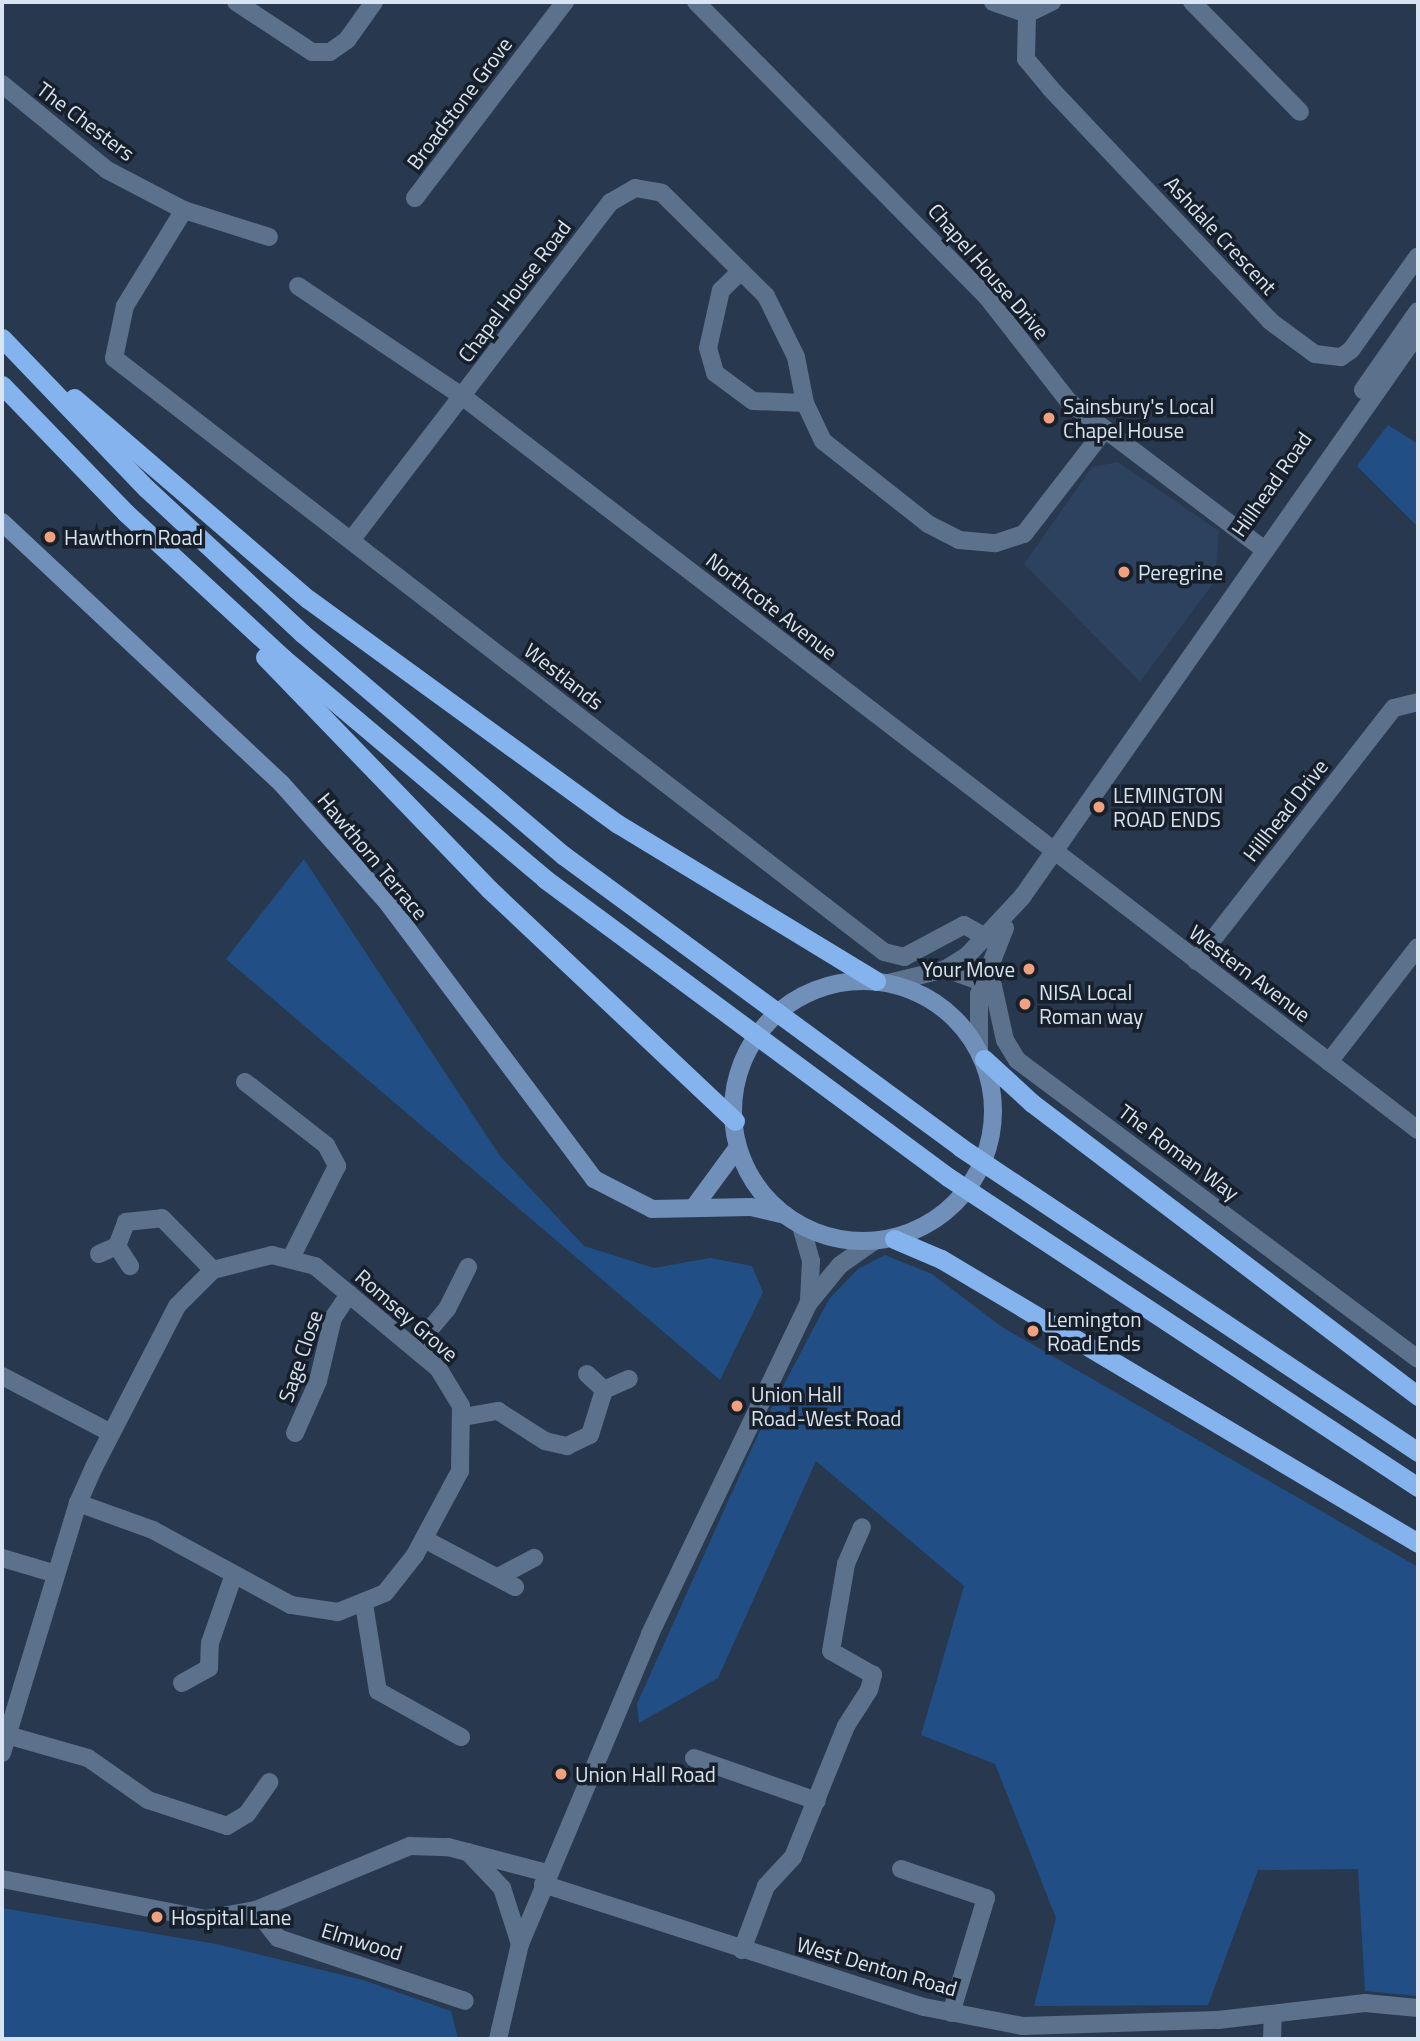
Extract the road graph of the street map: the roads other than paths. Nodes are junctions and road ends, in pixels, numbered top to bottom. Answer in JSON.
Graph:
{"nodes":[{"id":1,"x":236,"y":2,"type":"edge"},
{"id":2,"x":374,"y":2,"type":"edge"},
{"id":3,"x":565,"y":2,"type":"edge"},
{"id":4,"x":696,"y":2,"type":"edge"},
{"id":5,"x":993,"y":2,"type":"edge"},
{"id":6,"x":1052,"y":2,"type":"edge"},
{"id":7,"x":1192,"y":2,"type":"edge"},
{"id":8,"x":1027,"y":14,"type":"junction"},
{"id":9,"x":2,"y":85,"type":"edge"},
{"id":10,"x":1300,"y":113,"type":"dead end"},
{"id":11,"x":415,"y":198,"type":"dead end"},
{"id":12,"x":184,"y":210,"type":"junction"},
{"id":13,"x":269,"y":237,"type":"dead end"},
{"id":14,"x":1418,"y":256,"type":"edge"},
{"id":15,"x":741,"y":271,"type":"junction"},
{"id":16,"x":298,"y":286,"type":"dead end"},
{"id":17,"x":1418,"y":311,"type":"edge"},
{"id":18,"x":1418,"y":333,"type":"edge"},
{"id":19,"x":2,"y":337,"type":"edge"},
{"id":20,"x":2,"y":385,"type":"edge"},
{"id":21,"x":462,"y":396,"type":"junction"},
{"id":22,"x":805,"y":403,"type":"junction"},
{"id":23,"x":1102,"y":433,"type":"junction"},
{"id":24,"x":126,"y":513,"type":"junction"},
{"id":25,"x":2,"y":522,"type":"edge"},
{"id":26,"x":352,"y":539,"type":"junction"},
{"id":27,"x":1261,"y":547,"type":"junction"},
{"id":28,"x":1418,"y":702,"type":"edge"},
{"id":29,"x":1054,"y":853,"type":"junction"},
{"id":30,"x":993,"y":940,"type":"junction"},
{"id":31,"x":1418,"y":947,"type":"edge"},
{"id":32,"x":1196,"y":961,"type":"junction"},
{"id":33,"x":946,"y":969,"type":"junction"},
{"id":34,"x":985,"y":979,"type":"junction"},
{"id":35,"x":882,"y":982,"type":"junction"},
{"id":36,"x":982,"y":1054,"type":"junction"},
{"id":37,"x":1329,"y":1062,"type":"junction"},
{"id":38,"x":245,"y":1082,"type":"dead end"},
{"id":39,"x":735,"y":1121,"type":"junction"},
{"id":40,"x":1418,"y":1130,"type":"edge"},
{"id":41,"x":738,"y":1147,"type":"junction"},
{"id":42,"x":694,"y":1207,"type":"junction"},
{"id":43,"x":785,"y":1215,"type":"junction"},
{"id":44,"x":801,"y":1226,"type":"junction"},
{"id":45,"x":894,"y":1239,"type":"junction"},
{"id":46,"x":874,"y":1241,"type":"junction"},
{"id":47,"x":117,"y":1246,"type":"junction"},
{"id":48,"x":99,"y":1254,"type":"dead end"},
{"id":49,"x":291,"y":1258,"type":"junction"},
{"id":50,"x":130,"y":1266,"type":"dead end"},
{"id":51,"x":468,"y":1267,"type":"dead end"},
{"id":52,"x":213,"y":1270,"type":"junction"},
{"id":53,"x":349,"y":1294,"type":"junction"},
{"id":54,"x":808,"y":1304,"type":"junction"},
{"id":55,"x":414,"y":1348,"type":"junction"},
{"id":56,"x":1418,"y":1359,"type":"edge"},
{"id":57,"x":587,"y":1374,"type":"dead end"},
{"id":58,"x":2,"y":1376,"type":"edge"},
{"id":59,"x":629,"y":1379,"type":"dead end"},
{"id":60,"x":604,"y":1390,"type":"junction"},
{"id":61,"x":1418,"y":1396,"type":"edge"},
{"id":62,"x":463,"y":1417,"type":"junction"},
{"id":63,"x":111,"y":1433,"type":"junction"},
{"id":64,"x":295,"y":1433,"type":"dead end"},
{"id":65,"x":1418,"y":1452,"type":"edge"},
{"id":66,"x":1418,"y":1487,"type":"edge"},
{"id":67,"x":78,"y":1503,"type":"junction"},
{"id":68,"x":862,"y":1527,"type":"dead end"},
{"id":69,"x":424,"y":1539,"type":"junction"},
{"id":70,"x":1418,"y":1543,"type":"edge"},
{"id":71,"x":534,"y":1558,"type":"dead end"},
{"id":72,"x":2,"y":1559,"type":"edge"},
{"id":73,"x":56,"y":1574,"type":"junction"},
{"id":74,"x":233,"y":1577,"type":"junction"},
{"id":75,"x":498,"y":1577,"type":"junction"},
{"id":76,"x":515,"y":1587,"type":"dead end"},
{"id":77,"x":364,"y":1604,"type":"junction"},
{"id":78,"x":183,"y":1684,"type":"dead end"},
{"id":79,"x":7,"y":1725,"type":"edge"},
{"id":80,"x":461,"y":1737,"type":"dead end"},
{"id":81,"x":2,"y":1753,"type":"edge"},
{"id":82,"x":694,"y":1758,"type":"dead end"},
{"id":83,"x":270,"y":1782,"type":"dead end"},
{"id":84,"x":817,"y":1801,"type":"junction"},
{"id":85,"x":468,"y":1852,"type":"junction"},
{"id":86,"x":901,"y":1869,"type":"dead end"},
{"id":87,"x":2,"y":1879,"type":"edge"},
{"id":88,"x":545,"y":1879,"type":"junction"},
{"id":89,"x":256,"y":1910,"type":"junction"},
{"id":90,"x":520,"y":1944,"type":"junction"},
{"id":91,"x":742,"y":1950,"type":"junction"},
{"id":92,"x":465,"y":2001,"type":"dead end"},
{"id":93,"x":1418,"y":2008,"type":"edge"},
{"id":94,"x":951,"y":2013,"type":"junction"},
{"id":95,"x":1273,"y":2015,"type":"junction"},
{"id":96,"x":498,"y":2039,"type":"edge"},
{"id":97,"x":1272,"y":2039,"type":"edge"}],
"edges":[{"from":1,"to":2,"type":"street"},
{"from":3,"to":11,"type":"street","name":"Broadstone Grove"},
{"from":4,"to":23,"type":"street","name":"Chapel House Drive"},
{"from":5,"to":8,"type":"street"},
{"from":6,"to":8,"type":"street"},
{"from":7,"to":10,"type":"street"},
{"from":8,"to":14,"type":"street","name":"Ashdale Crescent"},
{"from":9,"to":12,"type":"street","name":"The Chesters"},
{"from":12,"to":13,"type":"street","name":"The Chesters"},
{"from":12,"to":26,"type":"street","name":"Westlands"},
{"from":15,"to":21,"type":"street","name":"Chapel House Road"},
{"from":15,"to":22,"type":"street","name":"Chapel House Road"},
{"from":15,"to":22,"type":"street"},
{"from":16,"to":21,"type":"street","name":"Northcote Avenue"},
{"from":17,"to":27,"type":"street","name":"Hillhead Road"},
{"from":18,"to":27,"type":"street","name":"Hillhead Road"},
{"from":19,"to":35,"type":"highway"},
{"from":19,"to":65,"type":"highway"},
{"from":20,"to":24,"type":"highway"},
{"from":21,"to":26,"type":"street","name":"Chapel House Road"},
{"from":21,"to":29,"type":"street","name":"Northcote Avenue"},
{"from":22,"to":23,"type":"street","name":"Chapel House Road"},
{"from":23,"to":27,"type":"street","name":"Chapel House Drive"},
{"from":24,"to":39,"type":"highway"},
{"from":24,"to":66,"type":"highway"},
{"from":25,"to":42,"type":"main road","name":"Hawthorn Terrace"},
{"from":26,"to":30,"type":"street","name":"Westlands"},
{"from":27,"to":29,"type":"street","name":"Hillhead Road"},
{"from":28,"to":32,"type":"street","name":"Hillhead Drive"},
{"from":29,"to":30,"type":"street","name":"Hillhead Road"},
{"from":29,"to":32,"type":"street","name":"Western Avenue"},
{"from":30,"to":33,"type":"street","name":"Hillhead Road"},
{"from":30,"to":34,"type":"street","name":"Hillhead Road"},
{"from":31,"to":37,"type":"street"},
{"from":32,"to":37,"type":"street","name":"Western Avenue"},
{"from":33,"to":34,"type":"street"},
{"from":33,"to":35,"type":"street","name":"Hillhead Road"},
{"from":34,"to":36,"type":"street","name":"Hillhead Road"},
{"from":34,"to":56,"type":"street","name":"The Roman Way"},
{"from":35,"to":36,"type":"main road"},
{"from":35,"to":39,"type":"main road"},
{"from":36,"to":45,"type":"main road"},
{"from":36,"to":61,"type":"highway"},
{"from":37,"to":40,"type":"street","name":"Western Avenue"},
{"from":38,"to":49,"type":"street"},
{"from":39,"to":41,"type":"main road"},
{"from":41,"to":42,"type":"main road"},
{"from":41,"to":43,"type":"main road"},
{"from":42,"to":43,"type":"main road","name":"Hawthorn Terrace"},
{"from":43,"to":44,"type":"main road"},
{"from":44,"to":46,"type":"main road"},
{"from":44,"to":54,"type":"street"},
{"from":45,"to":46,"type":"main road"},
{"from":45,"to":70,"type":"highway"},
{"from":46,"to":54,"type":"street"},
{"from":47,"to":48,"type":"street"},
{"from":47,"to":50,"type":"street"},
{"from":47,"to":52,"type":"street"},
{"from":49,"to":52,"type":"street","name":"Romsey Grove"},
{"from":49,"to":53,"type":"street","name":"Romsey Grove"},
{"from":51,"to":55,"type":"street"},
{"from":52,"to":63,"type":"street","name":"Romsey Grove"},
{"from":53,"to":55,"type":"street","name":"Romsey Grove"},
{"from":53,"to":64,"type":"street","name":"Sage Close"},
{"from":54,"to":88,"type":"street"},
{"from":55,"to":62,"type":"street","name":"Romsey Grove"},
{"from":57,"to":60,"type":"street"},
{"from":58,"to":63,"type":"street"},
{"from":59,"to":60,"type":"street"},
{"from":60,"to":62,"type":"street"},
{"from":62,"to":69,"type":"street","name":"Romsey Grove"},
{"from":63,"to":67,"type":"street","name":"Romsey Grove"},
{"from":67,"to":73,"type":"street","name":"Romsey Grove"},
{"from":67,"to":74,"type":"street","name":"Romsey Grove"},
{"from":68,"to":84,"type":"street"},
{"from":69,"to":75,"type":"street"},
{"from":69,"to":77,"type":"street","name":"Romsey Grove"},
{"from":71,"to":75,"type":"street"},
{"from":72,"to":73,"type":"street"},
{"from":73,"to":79,"type":"street","name":"Romsey Grove"},
{"from":74,"to":77,"type":"street","name":"Romsey Grove"},
{"from":74,"to":78,"type":"street"},
{"from":75,"to":76,"type":"street"},
{"from":77,"to":80,"type":"street"},
{"from":79,"to":81,"type":"street","name":"Romsey Grove"},
{"from":79,"to":83,"type":"street"},
{"from":82,"to":84,"type":"street"},
{"from":84,"to":91,"type":"street"},
{"from":85,"to":88,"type":"street"},
{"from":85,"to":89,"type":"street"},
{"from":85,"to":90,"type":"street"},
{"from":86,"to":94,"type":"street"},
{"from":87,"to":89,"type":"street"},
{"from":88,"to":90,"type":"street"},
{"from":88,"to":91,"type":"street","name":"West Denton Road"},
{"from":89,"to":92,"type":"street","name":"Elmwood"},
{"from":90,"to":96,"type":"street"},
{"from":91,"to":94,"type":"street","name":"West Denton Road"},
{"from":93,"to":95,"type":"street","name":"West Denton Road"},
{"from":94,"to":95,"type":"street","name":"West Denton Road"},
{"from":95,"to":97,"type":"street"}]}
